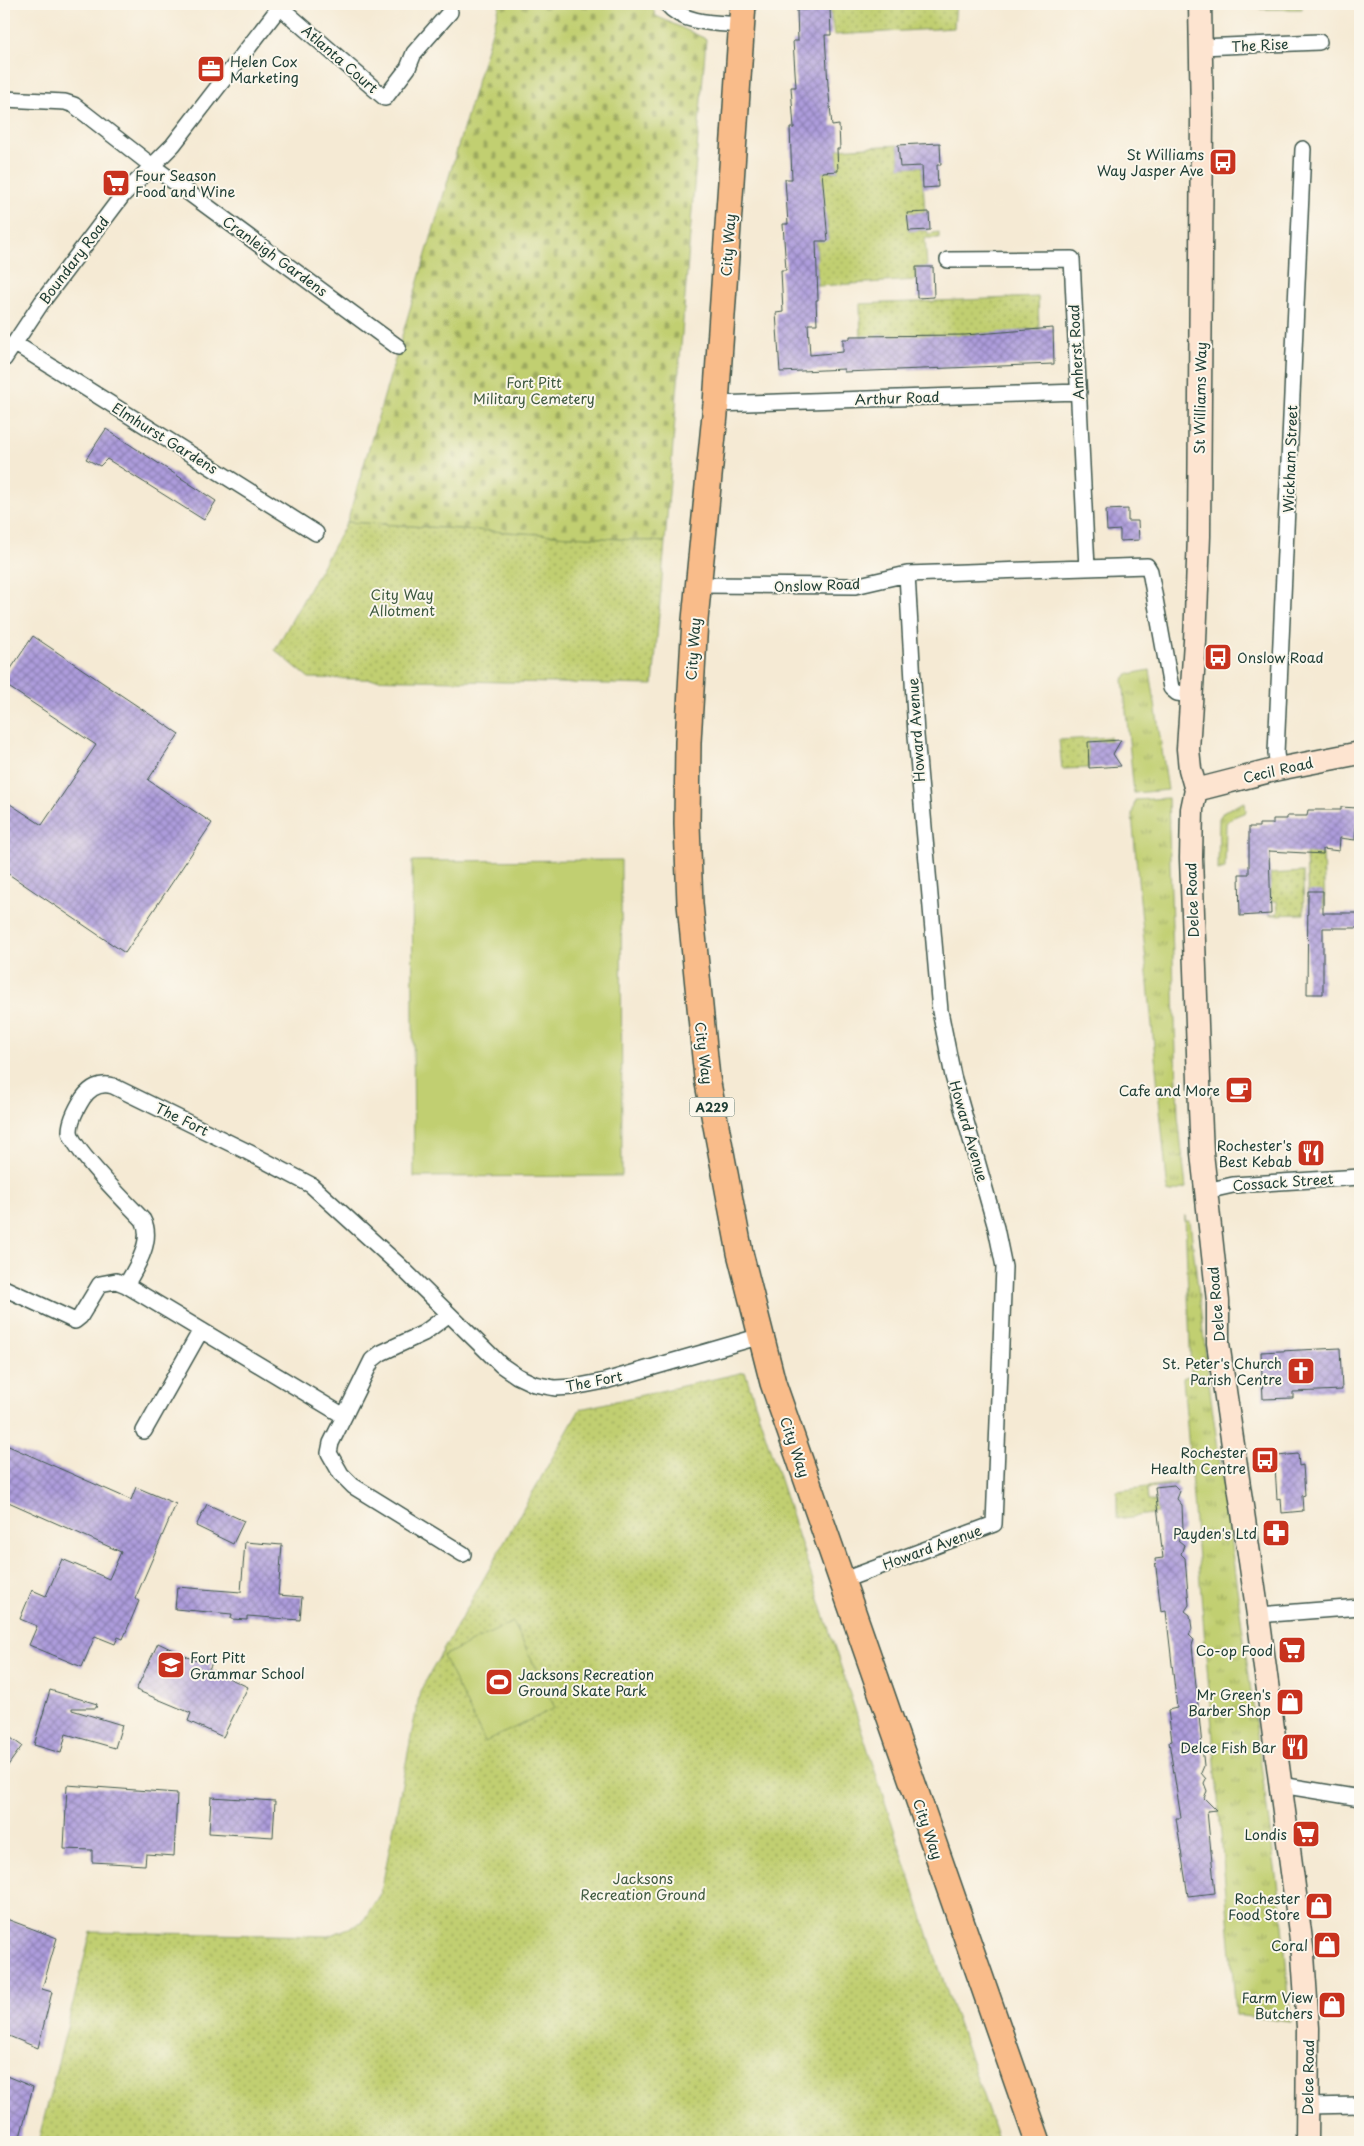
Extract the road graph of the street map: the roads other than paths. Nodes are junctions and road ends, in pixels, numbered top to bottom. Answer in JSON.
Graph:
{"nodes":[{"id":1,"x":667,"y":4,"type":"edge"},
{"id":2,"x":1200,"y":4,"type":"edge"},
{"id":3,"x":281,"y":5,"type":"edge"},
{"id":4,"x":450,"y":12,"type":"dead end"},
{"id":5,"x":743,"y":14,"type":"edge"},
{"id":6,"x":1319,"y":42,"type":"dead end"},
{"id":7,"x":1201,"y":47,"type":"junction"},
{"id":8,"x":4,"y":99,"type":"edge"},
{"id":9,"x":1303,"y":149,"type":"dead end"},
{"id":10,"x":151,"y":165,"type":"junction"},
{"id":11,"x":948,"y":260,"type":"dead end"},
{"id":12,"x":14,"y":343,"type":"junction"},
{"id":13,"x":398,"y":347,"type":"dead end"},
{"id":14,"x":4,"y":358,"type":"edge"},
{"id":15,"x":1079,"y":392,"type":"junction"},
{"id":16,"x":716,"y":404,"type":"junction"},
{"id":17,"x":316,"y":533,"type":"dead end"},
{"id":18,"x":1087,"y":568,"type":"junction"},
{"id":19,"x":907,"y":574,"type":"junction"},
{"id":20,"x":698,"y":585,"type":"junction"},
{"id":21,"x":1192,"y":695,"type":"junction"},
{"id":22,"x":1360,"y":753,"type":"edge"},
{"id":23,"x":1278,"y":769,"type":"junction"},
{"id":24,"x":1196,"y":790,"type":"junction"},
{"id":25,"x":1360,"y":1176,"type":"edge"},
{"id":26,"x":1206,"y":1191,"type":"junction"},
{"id":27,"x":126,"y":1285,"type":"junction"},
{"id":28,"x":4,"y":1288,"type":"edge"},
{"id":29,"x":449,"y":1314,"type":"junction"},
{"id":30,"x":201,"y":1330,"type":"junction"},
{"id":31,"x":761,"y":1336,"type":"junction"},
{"id":32,"x":344,"y":1416,"type":"junction"},
{"id":33,"x":144,"y":1431,"type":"dead end"},
{"id":34,"x":463,"y":1554,"type":"dead end"},
{"id":35,"x":841,"y":1581,"type":"junction"},
{"id":36,"x":1360,"y":1607,"type":"edge"},
{"id":37,"x":1258,"y":1615,"type":"junction"},
{"id":38,"x":1281,"y":1785,"type":"junction"},
{"id":39,"x":1360,"y":1798,"type":"edge"},
{"id":40,"x":1360,"y":2104,"type":"edge"},
{"id":41,"x":1307,"y":2106,"type":"junction"},
{"id":42,"x":1038,"y":2142,"type":"edge"},
{"id":43,"x":1307,"y":2142,"type":"edge"}],
"edges":[{"from":1,"to":5,"type":"street"},
{"from":2,"to":7,"type":"street","name":"St Williams Way"},
{"from":3,"to":4,"type":"street","name":"Atlanta Court"},
{"from":3,"to":10,"type":"street","name":"Boundary Road"},
{"from":5,"to":16,"type":"main road","name":"City Way","number":"A229"},
{"from":6,"to":7,"type":"street","name":"The Rise"},
{"from":7,"to":21,"type":"street","name":"St Williams Way"},
{"from":8,"to":10,"type":"street","name":"Cranleigh Gardens"},
{"from":9,"to":23,"type":"street","name":"Wickham Street"},
{"from":10,"to":12,"type":"street","name":"Boundary Road"},
{"from":10,"to":13,"type":"street","name":"Cranleigh Gardens"},
{"from":11,"to":15,"type":"street","name":"Amherst Road"},
{"from":12,"to":14,"type":"street","name":"Boundary Road"},
{"from":12,"to":17,"type":"street","name":"Elmhurst Gardens"},
{"from":15,"to":16,"type":"street","name":"Arthur Road"},
{"from":15,"to":18,"type":"street","name":"Amherst Road"},
{"from":16,"to":20,"type":"main road","name":"City Way","number":"A229"},
{"from":18,"to":19,"type":"street","name":"Onslow Road"},
{"from":18,"to":21,"type":"street","name":"Onslow Road"},
{"from":19,"to":20,"type":"street","name":"Onslow Road"},
{"from":19,"to":35,"type":"street","name":"Howard Avenue"},
{"from":20,"to":31,"type":"main road","name":"City Way","number":"A229"},
{"from":21,"to":24,"type":"street","name":"St Williams Way"},
{"from":22,"to":23,"type":"street","name":"Cecil Road"},
{"from":23,"to":24,"type":"street","name":"Cecil Road"},
{"from":24,"to":26,"type":"street","name":"Delce Road"},
{"from":25,"to":26,"type":"street","name":"Cossack Street"},
{"from":26,"to":37,"type":"street","name":"Delce Road"},
{"from":27,"to":28,"type":"street"},
{"from":27,"to":29,"type":"street","name":"The Fort"},
{"from":27,"to":30,"type":"street"},
{"from":29,"to":31,"type":"street","name":"The Fort"},
{"from":29,"to":32,"type":"street"},
{"from":30,"to":32,"type":"street"},
{"from":30,"to":33,"type":"street"},
{"from":31,"to":35,"type":"main road","name":"City Way","number":"A229"},
{"from":32,"to":34,"type":"street"},
{"from":35,"to":42,"type":"main road","name":"City Way","number":"A229"},
{"from":36,"to":37,"type":"street"},
{"from":37,"to":38,"type":"street","name":"Delce Road"},
{"from":38,"to":39,"type":"street"},
{"from":38,"to":41,"type":"street","name":"Delce Road"},
{"from":40,"to":41,"type":"street"},
{"from":41,"to":43,"type":"street","name":"Delce Road"}]}
